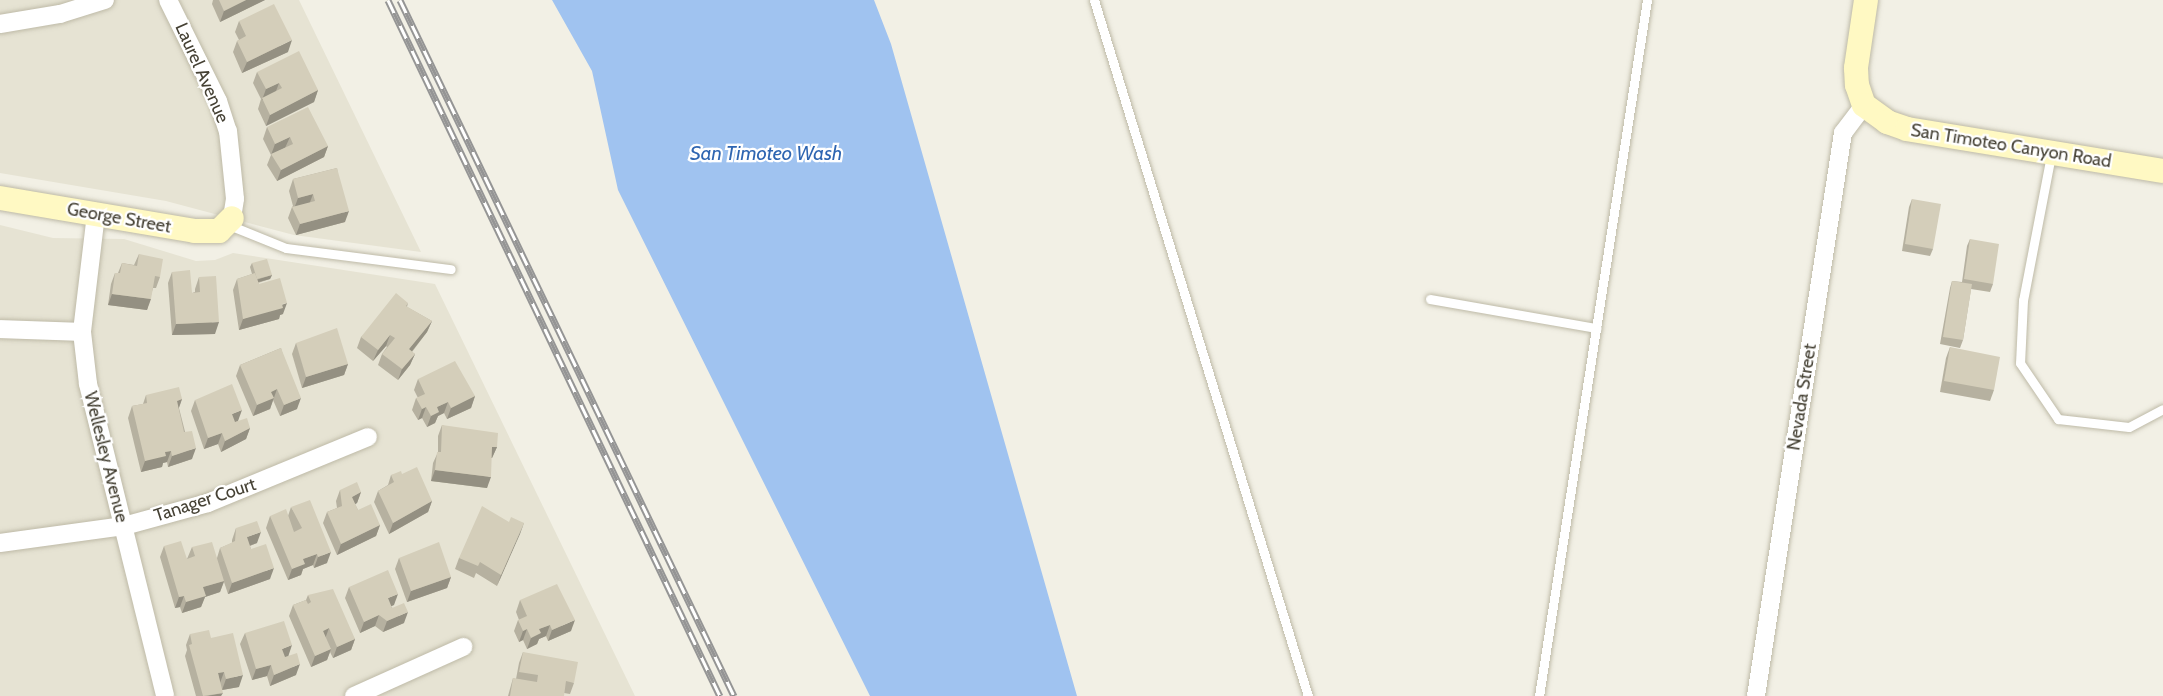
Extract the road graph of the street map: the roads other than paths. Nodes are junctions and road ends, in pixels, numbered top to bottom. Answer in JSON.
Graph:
{"nodes":[{"id":1,"x":105,"y":0,"type":"edge"},
{"id":2,"x":168,"y":0,"type":"edge"},
{"id":3,"x":1094,"y":0,"type":"edge"},
{"id":4,"x":1647,"y":0,"type":"edge"},
{"id":5,"x":1866,"y":0,"type":"edge"},
{"id":6,"x":0,"y":24,"type":"edge"},
{"id":7,"x":1864,"y":105,"type":"junction"},
{"id":8,"x":2051,"y":153,"type":"junction"},
{"id":9,"x":2163,"y":171,"type":"edge"},
{"id":10,"x":0,"y":198,"type":"edge"},
{"id":11,"x":96,"y":213,"type":"junction"},
{"id":12,"x":229,"y":221,"type":"junction"},
{"id":13,"x":451,"y":269,"type":"dead end"},
{"id":14,"x":1430,"y":299,"type":"dead end"},
{"id":15,"x":1596,"y":328,"type":"junction"},
{"id":16,"x":0,"y":329,"type":"edge"},
{"id":17,"x":82,"y":332,"type":"junction"},
{"id":18,"x":2163,"y":410,"type":"edge"},
{"id":19,"x":368,"y":437,"type":"dead end"},
{"id":20,"x":124,"y":526,"type":"junction"},
{"id":21,"x":0,"y":543,"type":"edge"},
{"id":22,"x":463,"y":647,"type":"dead end"},
{"id":23,"x":165,"y":696,"type":"edge"},
{"id":24,"x":354,"y":696,"type":"edge"},
{"id":25,"x":1308,"y":696,"type":"edge"},
{"id":26,"x":1539,"y":696,"type":"edge"},
{"id":27,"x":1756,"y":696,"type":"edge"}],
"edges":[{"from":1,"to":6,"type":"street"},
{"from":2,"to":12,"type":"street","name":"Laurel Avenue"},
{"from":3,"to":25,"type":"lane"},
{"from":4,"to":15,"type":"lane"},
{"from":5,"to":7,"type":"main road"},
{"from":7,"to":8,"type":"main road","name":"San Timoteo Canyon Road"},
{"from":7,"to":27,"type":"street","name":"Nevada Street"},
{"from":8,"to":9,"type":"main road","name":"San Timoteo Canyon Road"},
{"from":8,"to":18,"type":"lane"},
{"from":10,"to":11,"type":"main road","name":"George Street"},
{"from":11,"to":12,"type":"main road","name":"George Street"},
{"from":11,"to":17,"type":"street","name":"Wellesley Avenue"},
{"from":12,"to":13,"type":"lane"},
{"from":14,"to":15,"type":"lane"},
{"from":15,"to":26,"type":"lane"},
{"from":16,"to":17,"type":"street"},
{"from":17,"to":20,"type":"street","name":"Wellesley Avenue"},
{"from":19,"to":20,"type":"street","name":"Tanager Court"},
{"from":20,"to":21,"type":"street","name":"Tanager Court"},
{"from":20,"to":23,"type":"street","name":"Wellesley Avenue"},
{"from":22,"to":24,"type":"street"}]}
